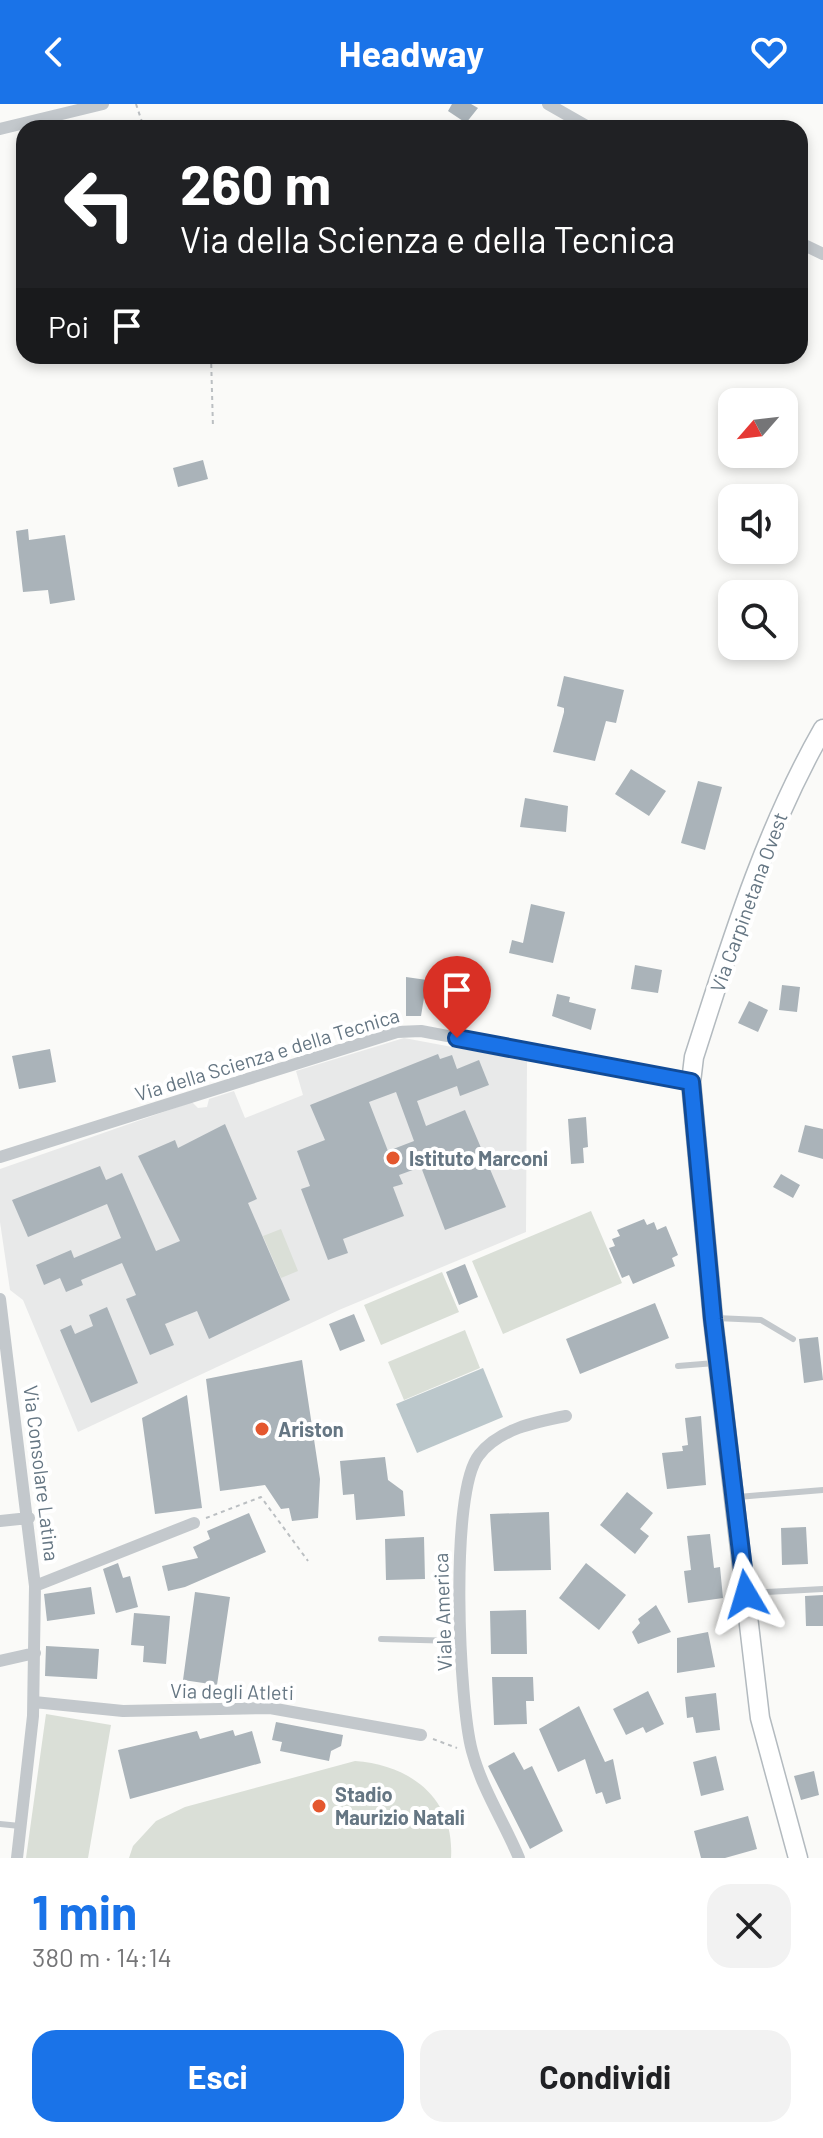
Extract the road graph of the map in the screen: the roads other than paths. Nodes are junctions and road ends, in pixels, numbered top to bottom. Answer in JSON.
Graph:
{"nodes":[{"id":1,"x":103,"y":104,"type":"edge"},
{"id":2,"x":548,"y":104,"type":"edge"},
{"id":3,"x":37,"y":120,"type":"edge"},
{"id":4,"x":576,"y":120,"type":"edge"},
{"id":5,"x":823,"y":729,"type":"edge"},
{"id":6,"x":691,"y":1082,"type":"junction"},
{"id":7,"x":0,"y":1157,"type":"edge"},
{"id":8,"x":0,"y":1299,"type":"edge"},
{"id":9,"x":713,"y":1319,"type":"junction"},
{"id":10,"x":793,"y":1339,"type":"dead end"},
{"id":11,"x":718,"y":1363,"type":"junction"},
{"id":12,"x":678,"y":1366,"type":"dead end"},
{"id":13,"x":566,"y":1416,"type":"dead end"},
{"id":14,"x":823,"y":1490,"type":"edge"},
{"id":15,"x":734,"y":1497,"type":"junction"},
{"id":16,"x":29,"y":1518,"type":"junction"},
{"id":17,"x":0,"y":1521,"type":"edge"},
{"id":18,"x":194,"y":1523,"type":"road end"},
{"id":19,"x":35,"y":1586,"type":"junction"},
{"id":20,"x":823,"y":1589,"type":"edge"},
{"id":21,"x":746,"y":1594,"type":"junction"},
{"id":22,"x":381,"y":1639,"type":"dead end"},
{"id":23,"x":463,"y":1641,"type":"junction"},
{"id":24,"x":35,"y":1653,"type":"junction"},
{"id":25,"x":0,"y":1661,"type":"edge"},
{"id":26,"x":34,"y":1702,"type":"junction"},
{"id":27,"x":421,"y":1735,"type":"road end"},
{"id":28,"x":0,"y":1824,"type":"edge"},
{"id":29,"x":21,"y":1826,"type":"junction"},
{"id":30,"x":17,"y":1858,"type":"edge"},
{"id":31,"x":519,"y":1858,"type":"edge"},
{"id":32,"x":798,"y":1858,"type":"edge"}],
"edges":[{"from":1,"to":3,"type":"street"},
{"from":2,"to":4,"type":"street"},
{"from":5,"to":6,"type":"main road","name":"Via Carpinetana Ovest"},
{"from":6,"to":7,"type":"street","name":"Via della Scienza e della Tecnica"},
{"from":6,"to":9,"type":"main road","name":"Via Carpinetana Ovest"},
{"from":8,"to":16,"type":"street","name":"Via Consolare Latina"},
{"from":9,"to":10,"type":"lane"},
{"from":9,"to":11,"type":"main road","name":"Via Carpinetana Ovest"},
{"from":11,"to":12,"type":"lane"},
{"from":11,"to":15,"type":"main road","name":"Via Carpinetana Ovest"},
{"from":13,"to":23,"type":"street","name":"Viale America"},
{"from":14,"to":15,"type":"lane"},
{"from":15,"to":21,"type":"main road","name":"Via Carpinetana Ovest"},
{"from":16,"to":17,"type":"street"},
{"from":16,"to":19,"type":"street","name":"Via Consolare Latina"},
{"from":18,"to":19,"type":"street"},
{"from":19,"to":24,"type":"street","name":"Via Consolare Latina"},
{"from":20,"to":21,"type":"lane"},
{"from":21,"to":32,"type":"main road","name":"Via Carpinetana Ovest"},
{"from":22,"to":23,"type":"lane"},
{"from":23,"to":31,"type":"street","name":"Viale America"},
{"from":24,"to":25,"type":"street"},
{"from":24,"to":26,"type":"street","name":"Via Consolare Latina"},
{"from":26,"to":27,"type":"street","name":"Via degli Atleti"},
{"from":26,"to":29,"type":"street","name":"Via Consolare Latina"},
{"from":28,"to":29,"type":"lane"},
{"from":29,"to":30,"type":"street","name":"Via Consolare Latina"}]}
